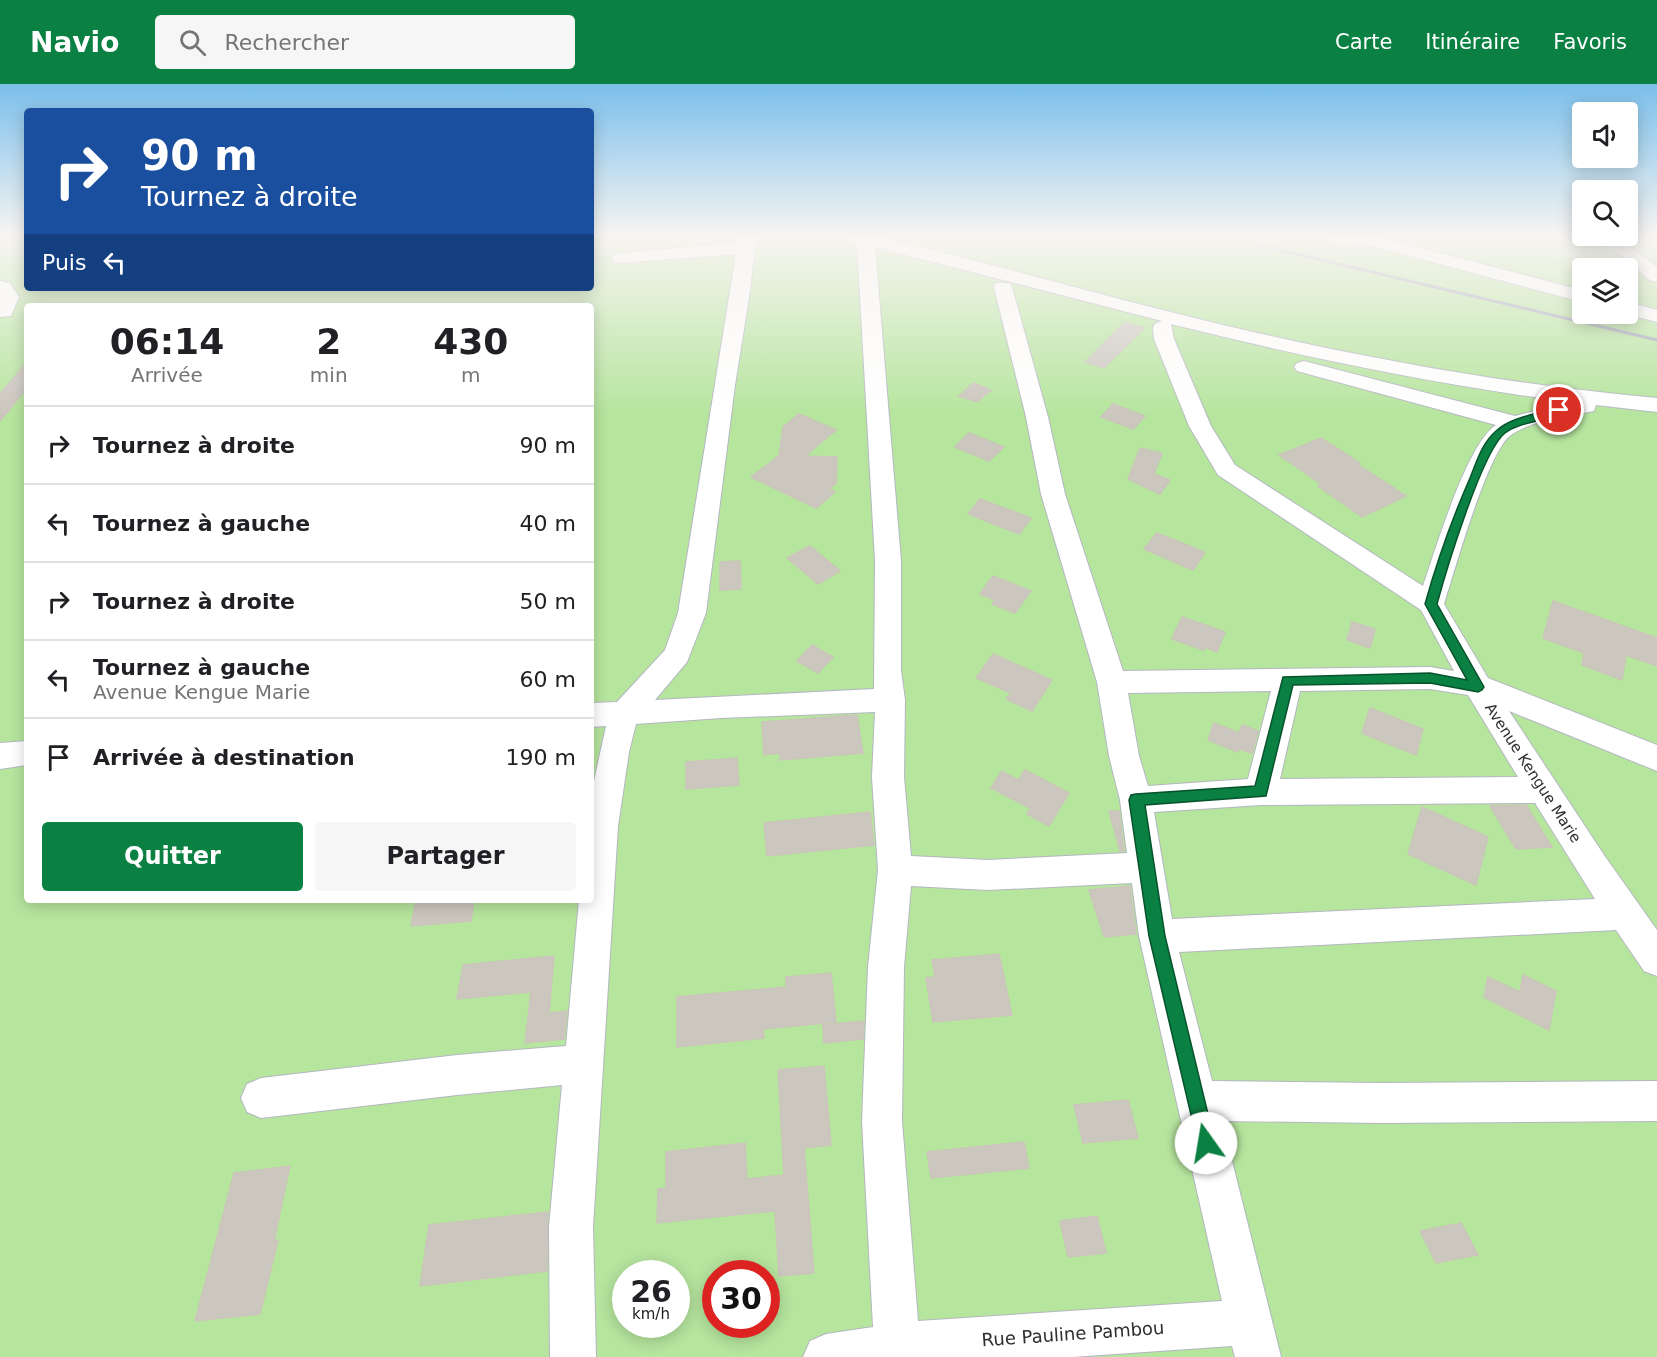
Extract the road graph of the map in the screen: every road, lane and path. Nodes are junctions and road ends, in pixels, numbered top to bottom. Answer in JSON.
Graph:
{"nodes":[{"id":1,"x":9,"y":296,"type":"edge"},
{"id":2,"x":740,"y":296,"type":"edge"},
{"id":3,"x":865,"y":296,"type":"edge"},
{"id":4,"x":1005,"y":296,"type":"edge"},
{"id":5,"x":1041,"y":296,"type":"edge"},
{"id":6,"x":1092,"y":296,"type":"edge"},
{"id":7,"x":1638,"y":311,"type":"edge"},
{"id":8,"x":4,"y":312,"type":"dead end"},
{"id":9,"x":1657,"y":316,"type":"edge"},
{"id":10,"x":1163,"y":327,"type":"junction"},
{"id":11,"x":1622,"y":402,"type":"junction"},
{"id":12,"x":1657,"y":405,"type":"edge"},
{"id":13,"x":1516,"y":423,"type":"junction"},
{"id":14,"x":1431,"y":604,"type":"junction"},
{"id":15,"x":1288,"y":681,"type":"junction"},
{"id":16,"x":1112,"y":682,"type":"junction"},
{"id":17,"x":1478,"y":687,"type":"junction"},
{"id":18,"x":890,"y":700,"type":"junction"},
{"id":19,"x":594,"y":715,"type":"edge"},
{"id":20,"x":624,"y":715,"type":"junction"},
{"id":21,"x":24,"y":753,"type":"edge"},
{"id":22,"x":0,"y":756,"type":"edge"},
{"id":23,"x":1657,"y":758,"type":"edge"},
{"id":24,"x":1543,"y":790,"type":"junction"},
{"id":25,"x":1261,"y":792,"type":"junction"},
{"id":26,"x":1136,"y":800,"type":"junction"},
{"id":27,"x":1148,"y":867,"type":"junction"},
{"id":28,"x":894,"y":870,"type":"junction"},
{"id":29,"x":1624,"y":914,"type":"junction"},
{"id":30,"x":1157,"y":936,"type":"junction"},
{"id":31,"x":1657,"y":959,"type":"edge"},
{"id":32,"x":583,"y":1064,"type":"junction"},
{"id":33,"x":261,"y":1098,"type":"dead end"},
{"id":34,"x":1197,"y":1101,"type":"junction"},
{"id":35,"x":1657,"y":1101,"type":"edge"},
{"id":36,"x":1254,"y":1339,"type":"edge"},
{"id":37,"x":897,"y":1346,"type":"junction"},
{"id":38,"x":573,"y":1357,"type":"edge"},
{"id":39,"x":826,"y":1357,"type":"edge"}],
"edges":[{"from":1,"to":8,"type":"street"},
{"from":2,"to":20,"type":"street"},
{"from":3,"to":18,"type":"street"},
{"from":4,"to":16,"type":"street"},
{"from":5,"to":10,"type":"street"},
{"from":6,"to":11,"type":"street"},
{"from":7,"to":9,"type":"street"},
{"from":10,"to":13,"type":"street"},
{"from":10,"to":14,"type":"street"},
{"from":11,"to":12,"type":"street"},
{"from":11,"to":13,"type":"street"},
{"from":13,"to":14,"type":"street"},
{"from":14,"to":17,"type":"street","name":"Avenue Kengue Marie"},
{"from":15,"to":16,"type":"street"},
{"from":15,"to":17,"type":"street"},
{"from":15,"to":25,"type":"street"},
{"from":16,"to":26,"type":"street"},
{"from":17,"to":23,"type":"street"},
{"from":17,"to":24,"type":"street","name":"Avenue Kengue Marie"},
{"from":18,"to":20,"type":"street"},
{"from":18,"to":28,"type":"street"},
{"from":19,"to":20,"type":"street"},
{"from":20,"to":32,"type":"street"},
{"from":21,"to":22,"type":"street"},
{"from":24,"to":25,"type":"street"},
{"from":24,"to":29,"type":"street","name":"Avenue Kengue Marie"},
{"from":25,"to":26,"type":"street"},
{"from":26,"to":27,"type":"street"},
{"from":27,"to":28,"type":"street"},
{"from":27,"to":30,"type":"street"},
{"from":28,"to":37,"type":"street"},
{"from":29,"to":30,"type":"street"},
{"from":29,"to":31,"type":"street","name":"Avenue Kengue Marie"},
{"from":30,"to":34,"type":"street"},
{"from":32,"to":33,"type":"street"},
{"from":32,"to":38,"type":"street"},
{"from":34,"to":35,"type":"street"},
{"from":34,"to":36,"type":"street"},
{"from":36,"to":37,"type":"street","name":"Rue Pauline Pambou"},
{"from":37,"to":39,"type":"street","name":"Rue Pauline Pambou"}]}
